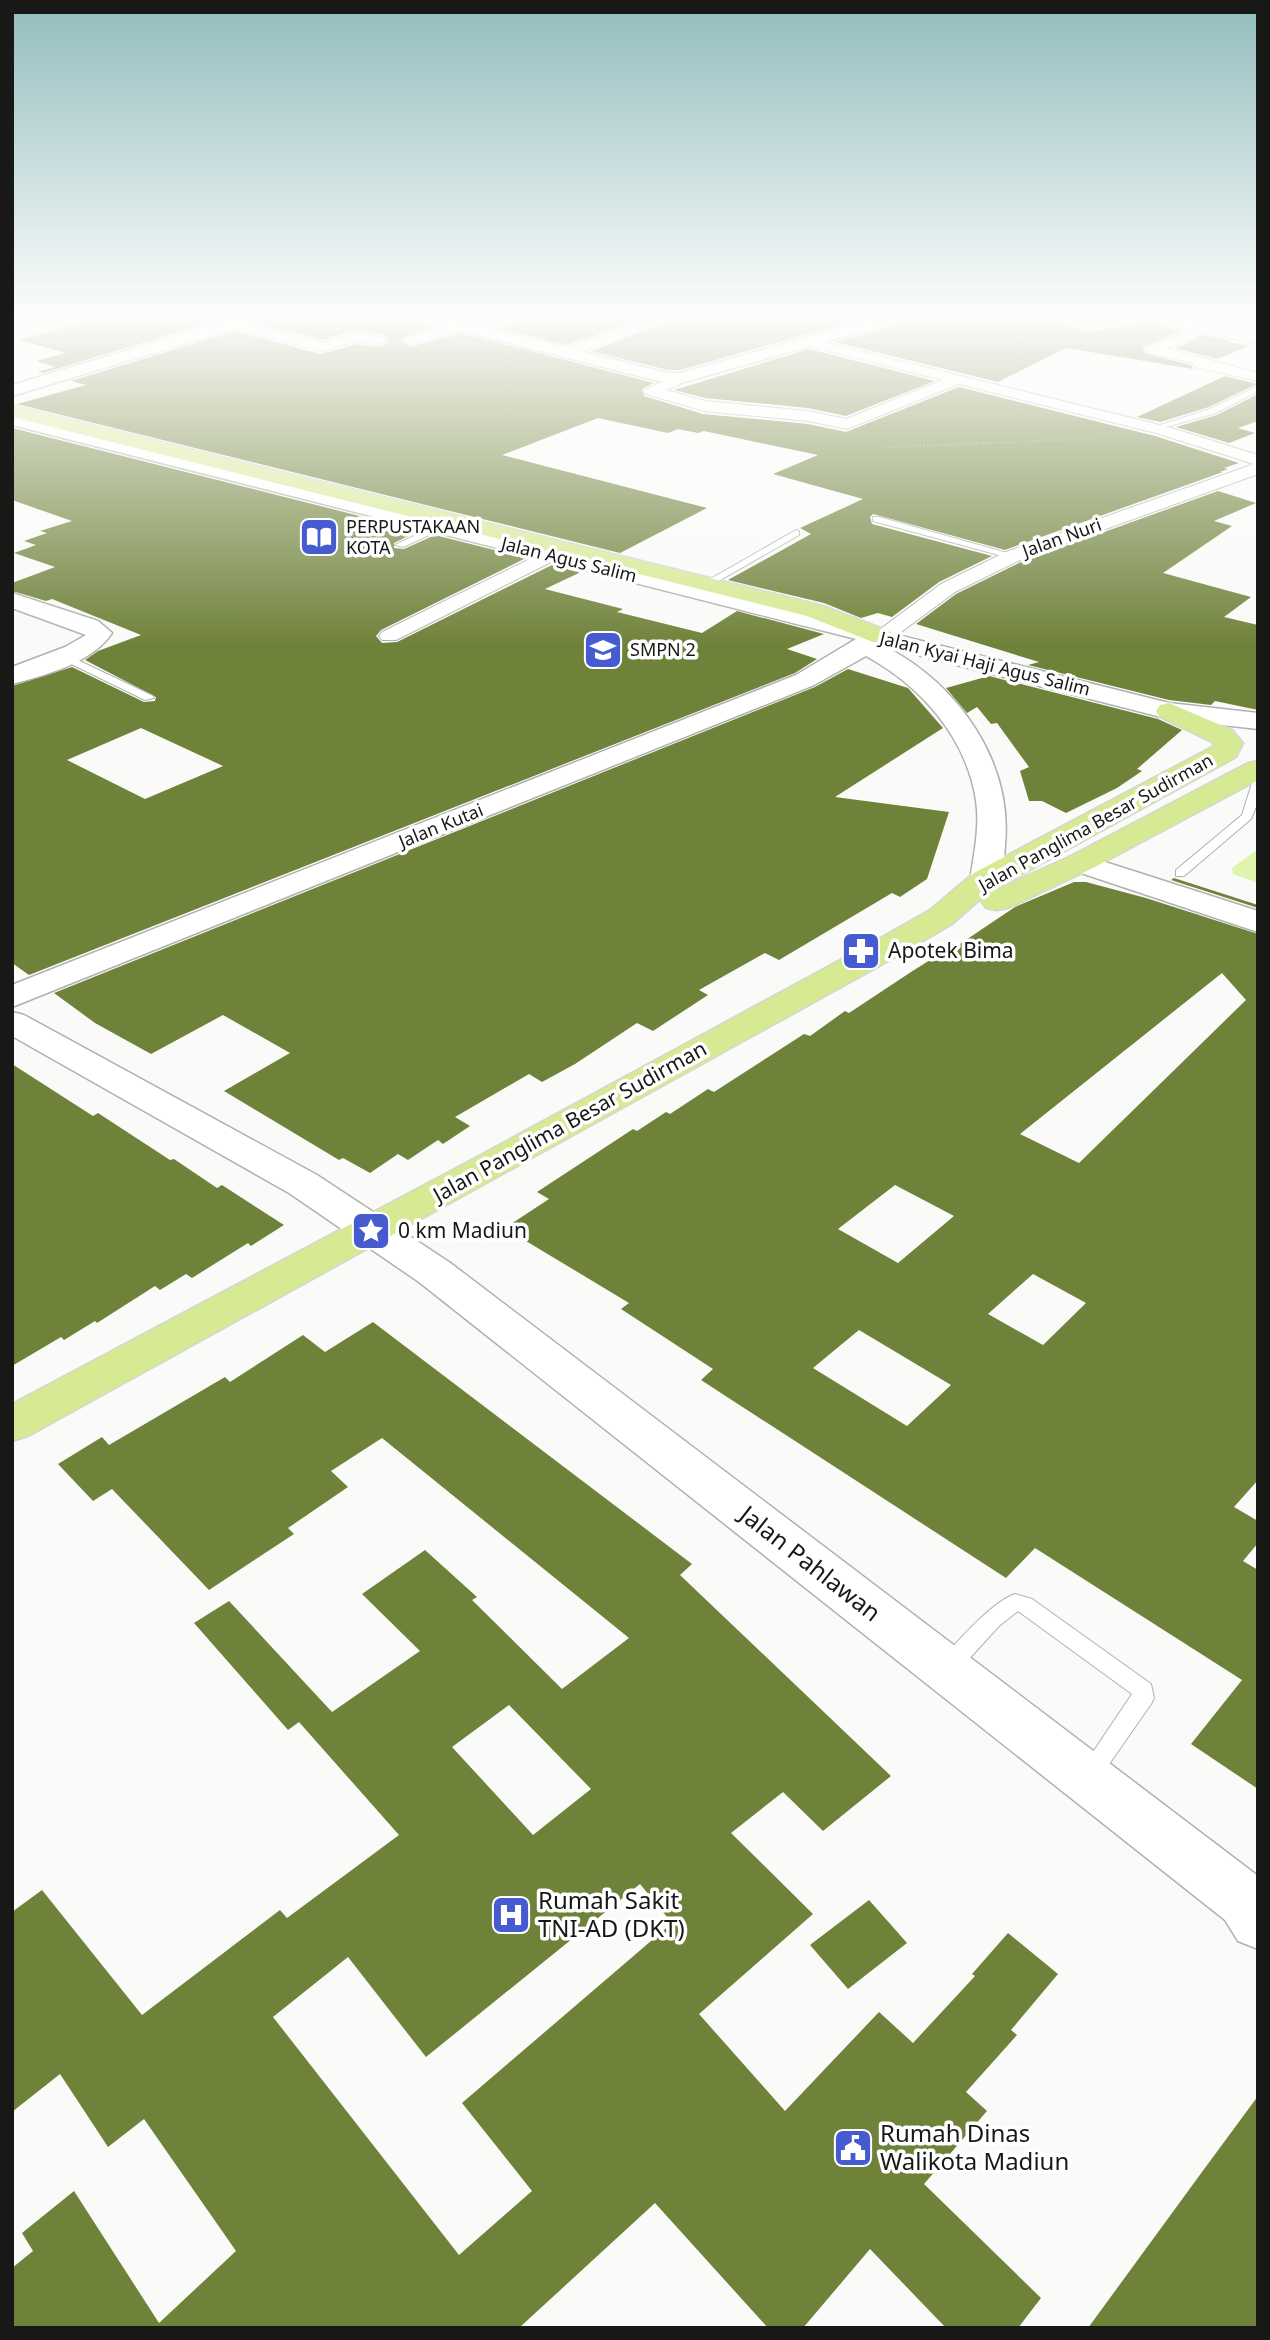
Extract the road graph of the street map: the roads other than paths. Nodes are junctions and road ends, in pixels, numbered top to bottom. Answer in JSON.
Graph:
{"nodes":[{"id":1,"x":49,"y":427,"type":"edge"},
{"id":2,"x":72,"y":427,"type":"edge"},
{"id":3,"x":1152,"y":427,"type":"edge"},
{"id":4,"x":1155,"y":428,"type":"joint"},
{"id":5,"x":191,"y":459,"type":"junction"},
{"id":6,"x":1258,"y":460,"type":"edge"},
{"id":7,"x":1258,"y":468,"type":"edge"},
{"id":8,"x":876,"y":519,"type":"dead end"},
{"id":9,"x":439,"y":527,"type":"junction"},
{"id":10,"x":470,"y":530,"type":"junction"},
{"id":11,"x":796,"y":533,"type":"dead end"},
{"id":12,"x":400,"y":545,"type":"dead end"},
{"id":13,"x":550,"y":555,"type":"junction"},
{"id":14,"x":1013,"y":556,"type":"junction"},
{"id":15,"x":700,"y":588,"type":"junction"},
{"id":16,"x":12,"y":600,"type":"edge"},
{"id":17,"x":389,"y":636,"type":"dead end"},
{"id":18,"x":873,"y":641,"type":"junction"},
{"id":19,"x":63,"y":656,"type":"junction"},
{"id":20,"x":12,"y":677,"type":"edge"},
{"id":21,"x":149,"y":698,"type":"dead end"},
{"id":22,"x":1169,"y":711,"type":"junction"},
{"id":23,"x":1258,"y":721,"type":"edge"},
{"id":24,"x":1258,"y":769,"type":"edge"},
{"id":25,"x":1258,"y":783,"type":"edge"},
{"id":26,"x":1113,"y":844,"type":"junction"},
{"id":27,"x":1080,"y":863,"type":"junction"},
{"id":28,"x":1181,"y":873,"type":"junction"},
{"id":29,"x":985,"y":880,"type":"junction"},
{"id":30,"x":1258,"y":899,"type":"edge"},
{"id":31,"x":941,"y":918,"type":"junction"},
{"id":32,"x":1258,"y":922,"type":"edge"},
{"id":33,"x":12,"y":997,"type":"edge"},
{"id":34,"x":12,"y":1022,"type":"edge"},
{"id":35,"x":371,"y":1231,"type":"junction"},
{"id":36,"x":12,"y":1424,"type":"edge"},
{"id":37,"x":947,"y":1670,"type":"junction"},
{"id":38,"x":1086,"y":1778,"type":"junction"},
{"id":39,"x":1254,"y":1909,"type":"edge"}],
"edges":[{"from":1,"to":5,"type":"main road","name":"Jalan Agus Salim"},
{"from":2,"to":5,"type":"main road"},
{"from":3,"to":4,"type":"street"},
{"from":4,"to":6,"type":"street"},
{"from":5,"to":9,"type":"main road","name":"Jalan Agus Salim"},
{"from":5,"to":10,"type":"main road"},
{"from":7,"to":14,"type":"street","name":"Jalan Nuri"},
{"from":8,"to":14,"type":"lane"},
{"from":9,"to":10,"type":"main road","name":"Jalan Agus Salim"},
{"from":9,"to":12,"type":"lane"},
{"from":10,"to":13,"type":"main road","name":"Jalan Agus Salim"},
{"from":10,"to":15,"type":"main road"},
{"from":11,"to":15,"type":"lane"},
{"from":13,"to":15,"type":"main road","name":"Jalan Agus Salim"},
{"from":13,"to":17,"type":"street"},
{"from":14,"to":18,"type":"street","name":"Jalan Nuri"},
{"from":15,"to":18,"type":"main road","name":"Jalan Agus Salim"},
{"from":15,"to":18,"type":"main road"},
{"from":16,"to":19,"type":"main road"},
{"from":18,"to":22,"type":"main road","name":"Jalan Kyai Haji Agus Salim"},
{"from":18,"to":29,"type":"main road"},
{"from":18,"to":33,"type":"main road","name":"Jalan Kutai"},
{"from":19,"to":20,"type":"main road"},
{"from":19,"to":21,"type":"lane"},
{"from":22,"to":23,"type":"main road","name":"Jalan Kyai Haji Agus Salim"},
{"from":22,"to":29,"type":"main road","name":"Jalan Panglima Besar Sudirman"},
{"from":24,"to":26,"type":"main road","name":"Jalan Panglima Besar Sudirman"},
{"from":25,"to":28,"type":"lane"},
{"from":26,"to":27,"type":"main road","name":"Jalan Panglima Besar Sudirman"},
{"from":26,"to":28,"type":"main road"},
{"from":27,"to":31,"type":"main road","name":"Jalan Panglima Besar Sudirman"},
{"from":27,"to":32,"type":"main road"},
{"from":28,"to":30,"type":"main road"},
{"from":29,"to":31,"type":"main road","name":"Jalan Panglima Besar Sudirman"},
{"from":31,"to":35,"type":"main road","name":"Jalan Panglima Besar Sudirman"},
{"from":34,"to":35,"type":"main road","name":"Jalan Pahlawan"},
{"from":35,"to":36,"type":"main road","name":"Jalan Panglima Besar Sudirman"},
{"from":35,"to":37,"type":"main road","name":"Jalan Pahlawan"},
{"from":37,"to":38,"type":"main road","name":"Jalan Pahlawan"},
{"from":37,"to":38,"type":"lane"},
{"from":38,"to":39,"type":"main road","name":"Jalan Pahlawan"}]}
